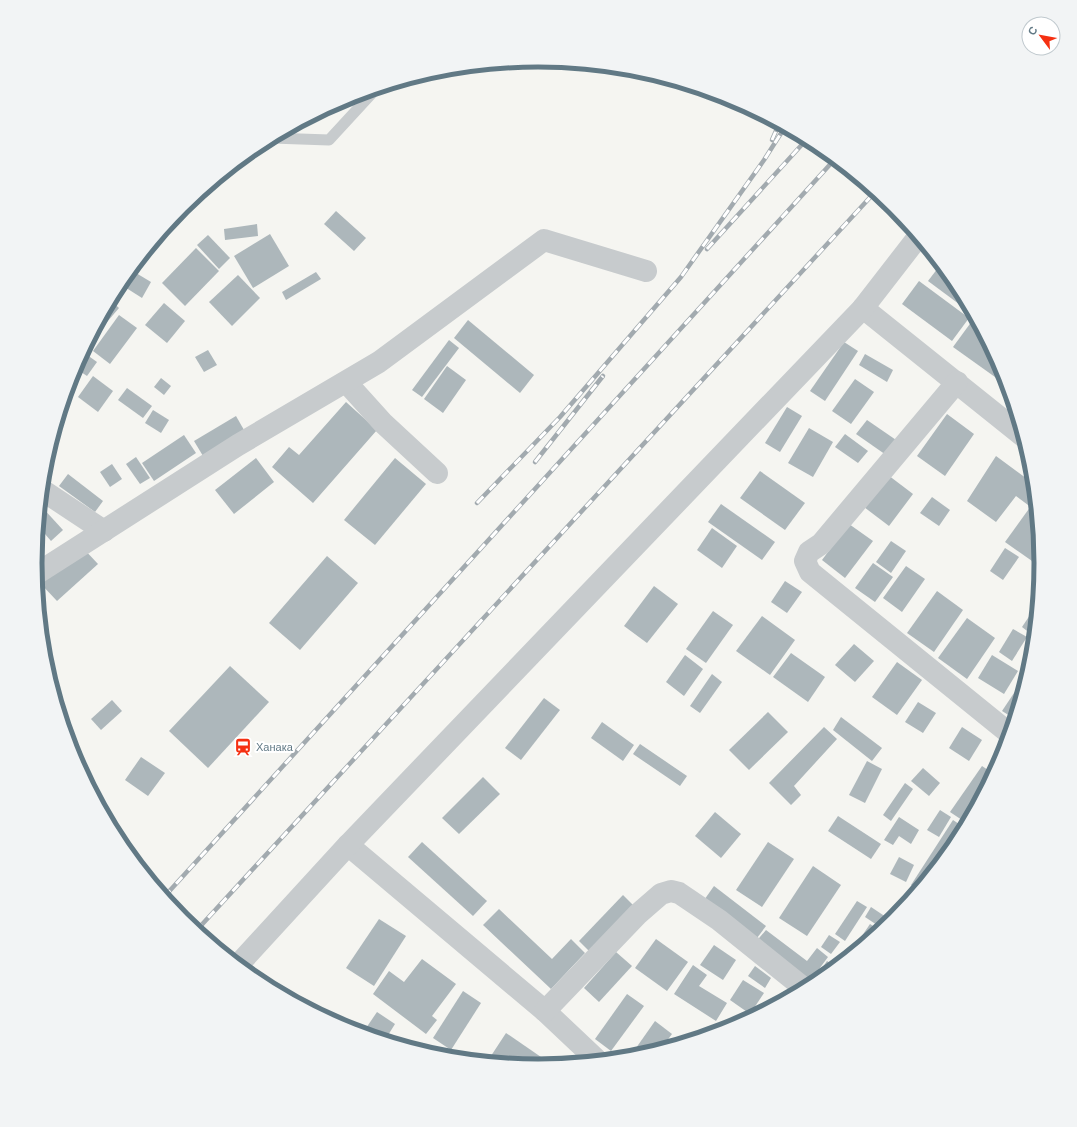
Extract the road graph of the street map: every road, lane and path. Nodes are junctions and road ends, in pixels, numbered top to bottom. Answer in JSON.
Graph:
{"nodes":[{"id":1,"x":369,"y":97,"type":"edge"},
{"id":2,"x":283,"y":138,"type":"edge"},
{"id":3,"x":915,"y":240,"type":"edge"},
{"id":4,"x":646,"y":271,"type":"dead end"},
{"id":5,"x":863,"y":308,"type":"junction"},
{"id":6,"x":346,"y":382,"type":"junction"},
{"id":7,"x":957,"y":382,"type":"junction"},
{"id":8,"x":1017,"y":431,"type":"edge"},
{"id":9,"x":437,"y":473,"type":"dead end"},
{"id":10,"x":47,"y":493,"type":"edge"},
{"id":11,"x":104,"y":531,"type":"junction"},
{"id":12,"x":42,"y":570,"type":"edge"},
{"id":13,"x":1006,"y":731,"type":"edge"},
{"id":14,"x":348,"y":845,"type":"junction"},
{"id":15,"x":242,"y":961,"type":"edge"},
{"id":16,"x":800,"y":985,"type":"edge"},
{"id":17,"x":545,"y":1011,"type":"junction"},
{"id":18,"x":594,"y":1057,"type":"edge"}],
"edges":[{"from":1,"to":2,"type":"lane"},
{"from":3,"to":5,"type":"street"},
{"from":4,"to":6,"type":"street"},
{"from":5,"to":7,"type":"street"},
{"from":5,"to":14,"type":"street"},
{"from":6,"to":9,"type":"street"},
{"from":6,"to":11,"type":"street"},
{"from":7,"to":8,"type":"street"},
{"from":7,"to":13,"type":"street"},
{"from":10,"to":11,"type":"street"},
{"from":11,"to":12,"type":"street"},
{"from":14,"to":15,"type":"street"},
{"from":14,"to":17,"type":"street"},
{"from":16,"to":17,"type":"street"},
{"from":17,"to":18,"type":"street"}]}
